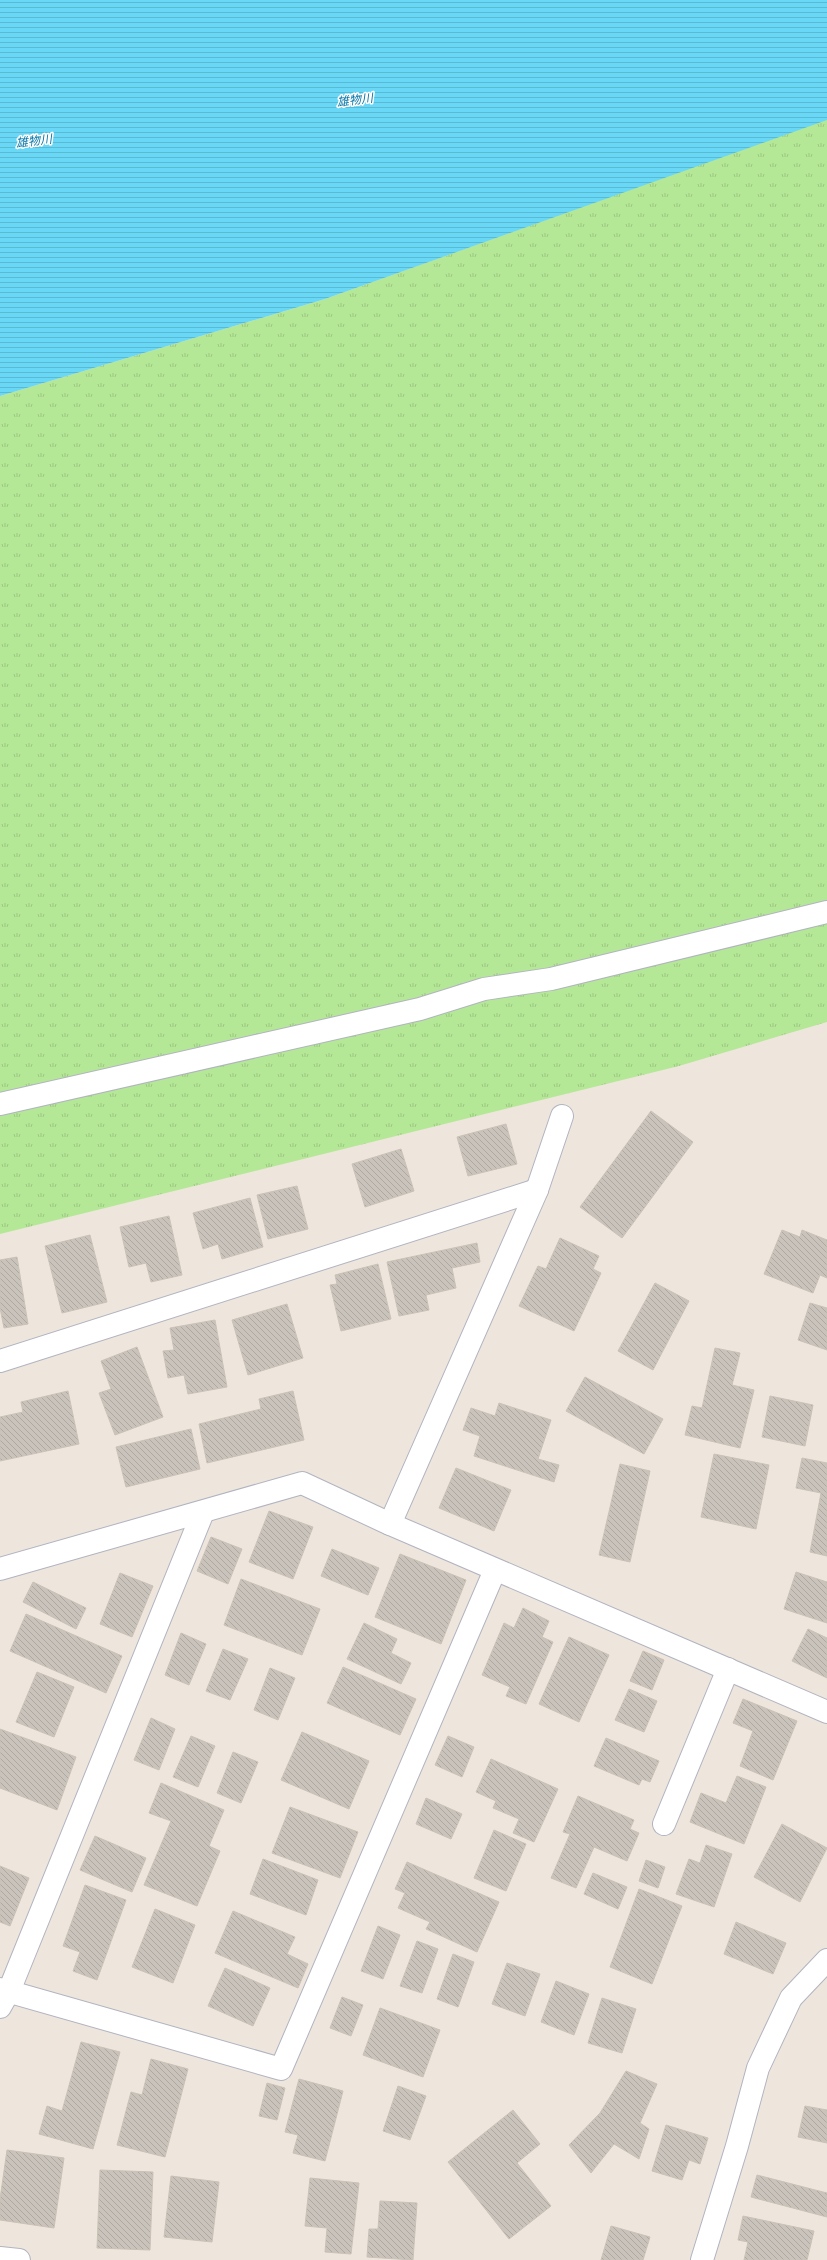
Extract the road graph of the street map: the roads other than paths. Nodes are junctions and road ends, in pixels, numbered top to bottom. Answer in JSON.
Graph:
{"nodes":[{"id":1,"x":827,"y":912,"type":"edge"},
{"id":2,"x":0,"y":1104,"type":"edge"},
{"id":3,"x":562,"y":1116,"type":"dead end"},
{"id":4,"x":536,"y":1190,"type":"junction"},
{"id":5,"x":0,"y":1361,"type":"edge"},
{"id":6,"x":203,"y":1512,"type":"junction"},
{"id":7,"x":390,"y":1524,"type":"junction"},
{"id":8,"x":0,"y":1569,"type":"edge"},
{"id":9,"x":495,"y":1570,"type":"junction"},
{"id":10,"x":728,"y":1669,"type":"junction"},
{"id":11,"x":827,"y":1712,"type":"edge"},
{"id":12,"x":664,"y":1824,"type":"dead end"},
{"id":13,"x":827,"y":1960,"type":"edge"},
{"id":14,"x":3,"y":1995,"type":"edge"},
{"id":15,"x":0,"y":2258,"type":"edge"},
{"id":16,"x":19,"y":2260,"type":"edge"},
{"id":17,"x":702,"y":2260,"type":"edge"}],
"edges":[{"from":1,"to":2,"type":"street"},
{"from":3,"to":4,"type":"street"},
{"from":4,"to":5,"type":"street"},
{"from":4,"to":7,"type":"street"},
{"from":6,"to":7,"type":"street"},
{"from":6,"to":8,"type":"street"},
{"from":6,"to":14,"type":"street"},
{"from":7,"to":9,"type":"street"},
{"from":9,"to":10,"type":"street"},
{"from":9,"to":14,"type":"street"},
{"from":10,"to":11,"type":"street"},
{"from":10,"to":12,"type":"street"},
{"from":13,"to":17,"type":"street"},
{"from":15,"to":16,"type":"street"}]}
